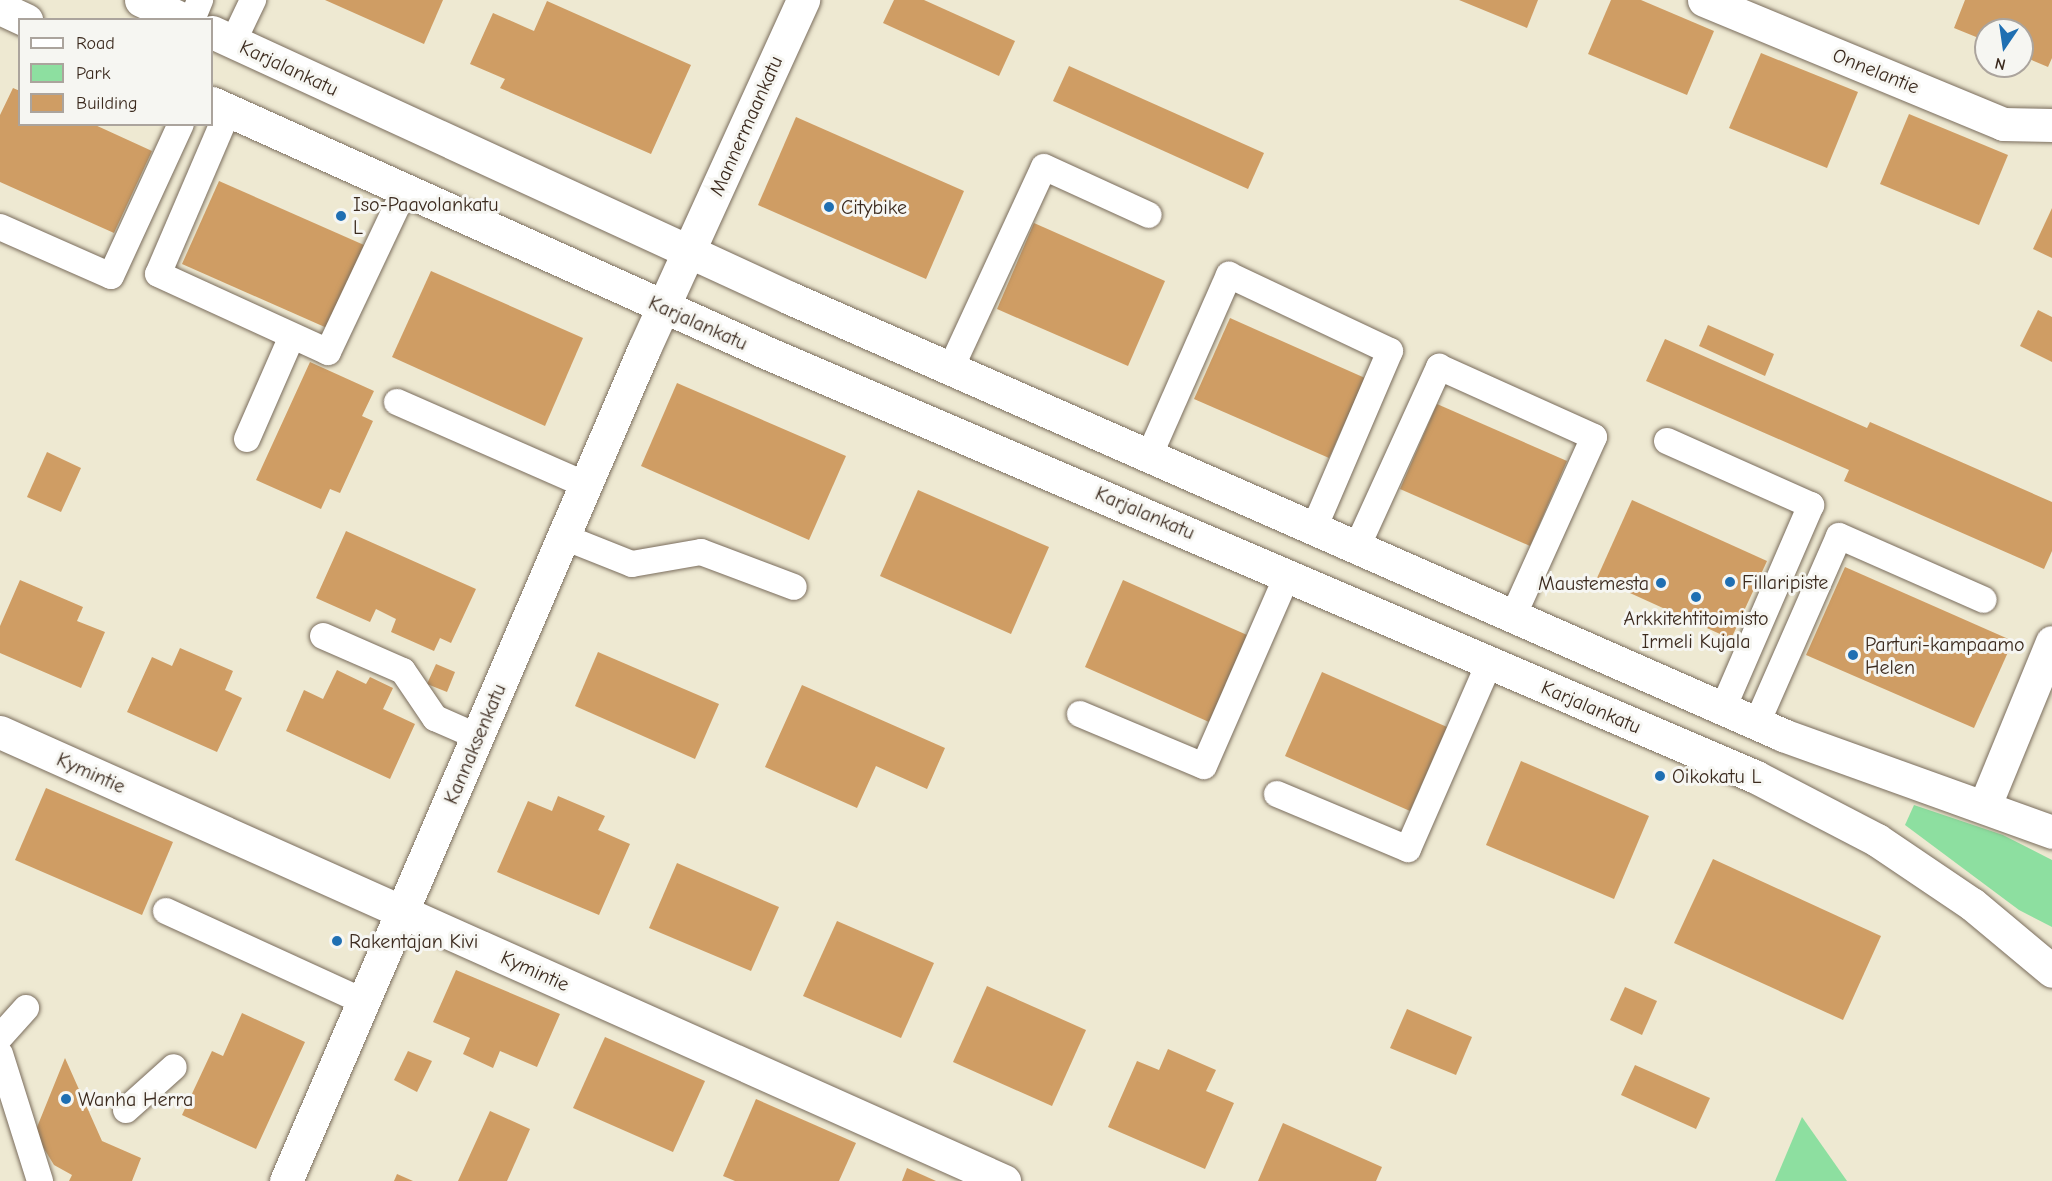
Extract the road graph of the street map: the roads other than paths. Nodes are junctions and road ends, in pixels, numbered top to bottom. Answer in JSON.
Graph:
{"nodes":[{"id":1,"x":141,"y":0,"type":"edge"},
{"id":2,"x":200,"y":0,"type":"edge"},
{"id":3,"x":253,"y":0,"type":"edge"},
{"id":4,"x":803,"y":0,"type":"edge"},
{"id":5,"x":1704,"y":0,"type":"edge"},
{"id":6,"x":0,"y":8,"type":"edge"},
{"id":7,"x":22,"y":18,"type":"edge"},
{"id":8,"x":180,"y":18,"type":"edge"},
{"id":9,"x":193,"y":18,"type":"edge"},
{"id":10,"x":222,"y":37,"type":"edge"},
{"id":11,"x":220,"y":107,"type":"edge"},
{"id":12,"x":2052,"y":125,"type":"edge"},
{"id":13,"x":180,"y":126,"type":"edge"},
{"id":14,"x":213,"y":126,"type":"edge"},
{"id":15,"x":213,"y":126,"type":"edge"},
{"id":16,"x":404,"y":191,"type":"junction"},
{"id":17,"x":1149,"y":215,"type":"dead end"},
{"id":18,"x":0,"y":227,"type":"edge"},
{"id":19,"x":690,"y":252,"type":"junction"},
{"id":20,"x":665,"y":308,"type":"junction"},
{"id":21,"x":292,"y":336,"type":"junction"},
{"id":22,"x":951,"y":368,"type":"junction"},
{"id":23,"x":397,"y":402,"type":"dead end"},
{"id":24,"x":247,"y":439,"type":"dead end"},
{"id":25,"x":1667,"y":441,"type":"dead end"},
{"id":26,"x":1150,"y":454,"type":"junction"},
{"id":27,"x":586,"y":485,"type":"junction"},
{"id":28,"x":1315,"y":526,"type":"junction"},
{"id":29,"x":564,"y":537,"type":"junction"},
{"id":30,"x":1359,"y":545,"type":"junction"},
{"id":31,"x":1288,"y":574,"type":"junction"},
{"id":32,"x":794,"y":587,"type":"dead end"},
{"id":33,"x":1984,"y":600,"type":"dead end"},
{"id":34,"x":1514,"y":614,"type":"junction"},
{"id":35,"x":323,"y":636,"type":"dead end"},
{"id":36,"x":2052,"y":642,"type":"edge"},
{"id":37,"x":1489,"y":664,"type":"junction"},
{"id":38,"x":2043,"y":685,"type":"edge"},
{"id":39,"x":1723,"y":708,"type":"junction"},
{"id":40,"x":1080,"y":714,"type":"dead end"},
{"id":41,"x":1757,"y":723,"type":"junction"},
{"id":42,"x":0,"y":732,"type":"edge"},
{"id":43,"x":478,"y":737,"type":"junction"},
{"id":44,"x":1277,"y":794,"type":"dead end"},
{"id":45,"x":1985,"y":805,"type":"junction"},
{"id":46,"x":2052,"y":832,"type":"edge"},
{"id":47,"x":166,"y":911,"type":"dead end"},
{"id":48,"x":404,"y":912,"type":"junction"},
{"id":49,"x":2047,"y":961,"type":"edge"},
{"id":50,"x":365,"y":1002,"type":"junction"},
{"id":51,"x":26,"y":1008,"type":"dead end"},
{"id":52,"x":0,"y":1037,"type":"edge"},
{"id":53,"x":0,"y":1054,"type":"edge"},
{"id":54,"x":174,"y":1067,"type":"dead end"},
{"id":55,"x":126,"y":1110,"type":"dead end"},
{"id":56,"x":40,"y":1181,"type":"edge"},
{"id":57,"x":286,"y":1181,"type":"edge"},
{"id":58,"x":1004,"y":1181,"type":"edge"}],
"edges":[{"from":1,"to":8,"type":"main road"},
{"from":2,"to":9,"type":"lane"},
{"from":3,"to":10,"type":"lane"},
{"from":4,"to":19,"type":"main road","name":"Mannermaankatu"},
{"from":5,"to":12,"type":"main road","name":"Onnelantie"},
{"from":6,"to":7,"type":"main road"},
{"from":10,"to":19,"type":"main road","name":"Karjalankatu"},
{"from":11,"to":15,"type":"lane"},
{"from":11,"to":16,"type":"main road","name":"Karjalankatu"},
{"from":13,"to":18,"type":"lane"},
{"from":14,"to":21,"type":"lane"},
{"from":16,"to":20,"type":"main road","name":"Karjalankatu"},
{"from":16,"to":21,"type":"lane"},
{"from":17,"to":22,"type":"lane"},
{"from":19,"to":20,"type":"main road","name":"Mannermaankatu"},
{"from":19,"to":22,"type":"main road","name":"Karjalankatu"},
{"from":20,"to":27,"type":"main road","name":"Kannaksenkatu"},
{"from":20,"to":31,"type":"main road","name":"Karjalankatu"},
{"from":21,"to":24,"type":"lane"},
{"from":22,"to":26,"type":"main road","name":"Karjalankatu"},
{"from":23,"to":27,"type":"lane"},
{"from":25,"to":39,"type":"lane"},
{"from":26,"to":28,"type":"main road","name":"Karjalankatu"},
{"from":26,"to":28,"type":"lane"},
{"from":27,"to":29,"type":"main road","name":"Kannaksenkatu"},
{"from":28,"to":30,"type":"main road","name":"Karjalankatu"},
{"from":29,"to":32,"type":"lane"},
{"from":29,"to":43,"type":"main road","name":"Kannaksenkatu"},
{"from":30,"to":34,"type":"main road","name":"Karjalankatu"},
{"from":30,"to":34,"type":"lane"},
{"from":31,"to":37,"type":"main road","name":"Karjalankatu"},
{"from":31,"to":40,"type":"lane"},
{"from":33,"to":41,"type":"lane"},
{"from":34,"to":39,"type":"main road","name":"Karjalankatu"},
{"from":35,"to":43,"type":"lane"},
{"from":36,"to":38,"type":"main road"},
{"from":37,"to":44,"type":"lane"},
{"from":37,"to":49,"type":"main road","name":"Karjalankatu"},
{"from":38,"to":45,"type":"main road"},
{"from":39,"to":41,"type":"main road","name":"Karjalankatu"},
{"from":41,"to":45,"type":"main road","name":"Karjalankatu"},
{"from":42,"to":48,"type":"main road","name":"Kymintie"},
{"from":43,"to":48,"type":"main road","name":"Kannaksenkatu"},
{"from":45,"to":46,"type":"main road","name":"Karjalankatu"},
{"from":47,"to":50,"type":"lane"},
{"from":48,"to":50,"type":"main road","name":"Kannaksenkatu"},
{"from":48,"to":58,"type":"main road","name":"Kymintie"},
{"from":50,"to":57,"type":"main road","name":"Kannaksenkatu"},
{"from":51,"to":52,"type":"lane"},
{"from":53,"to":56,"type":"lane"},
{"from":54,"to":55,"type":"lane"}]}
